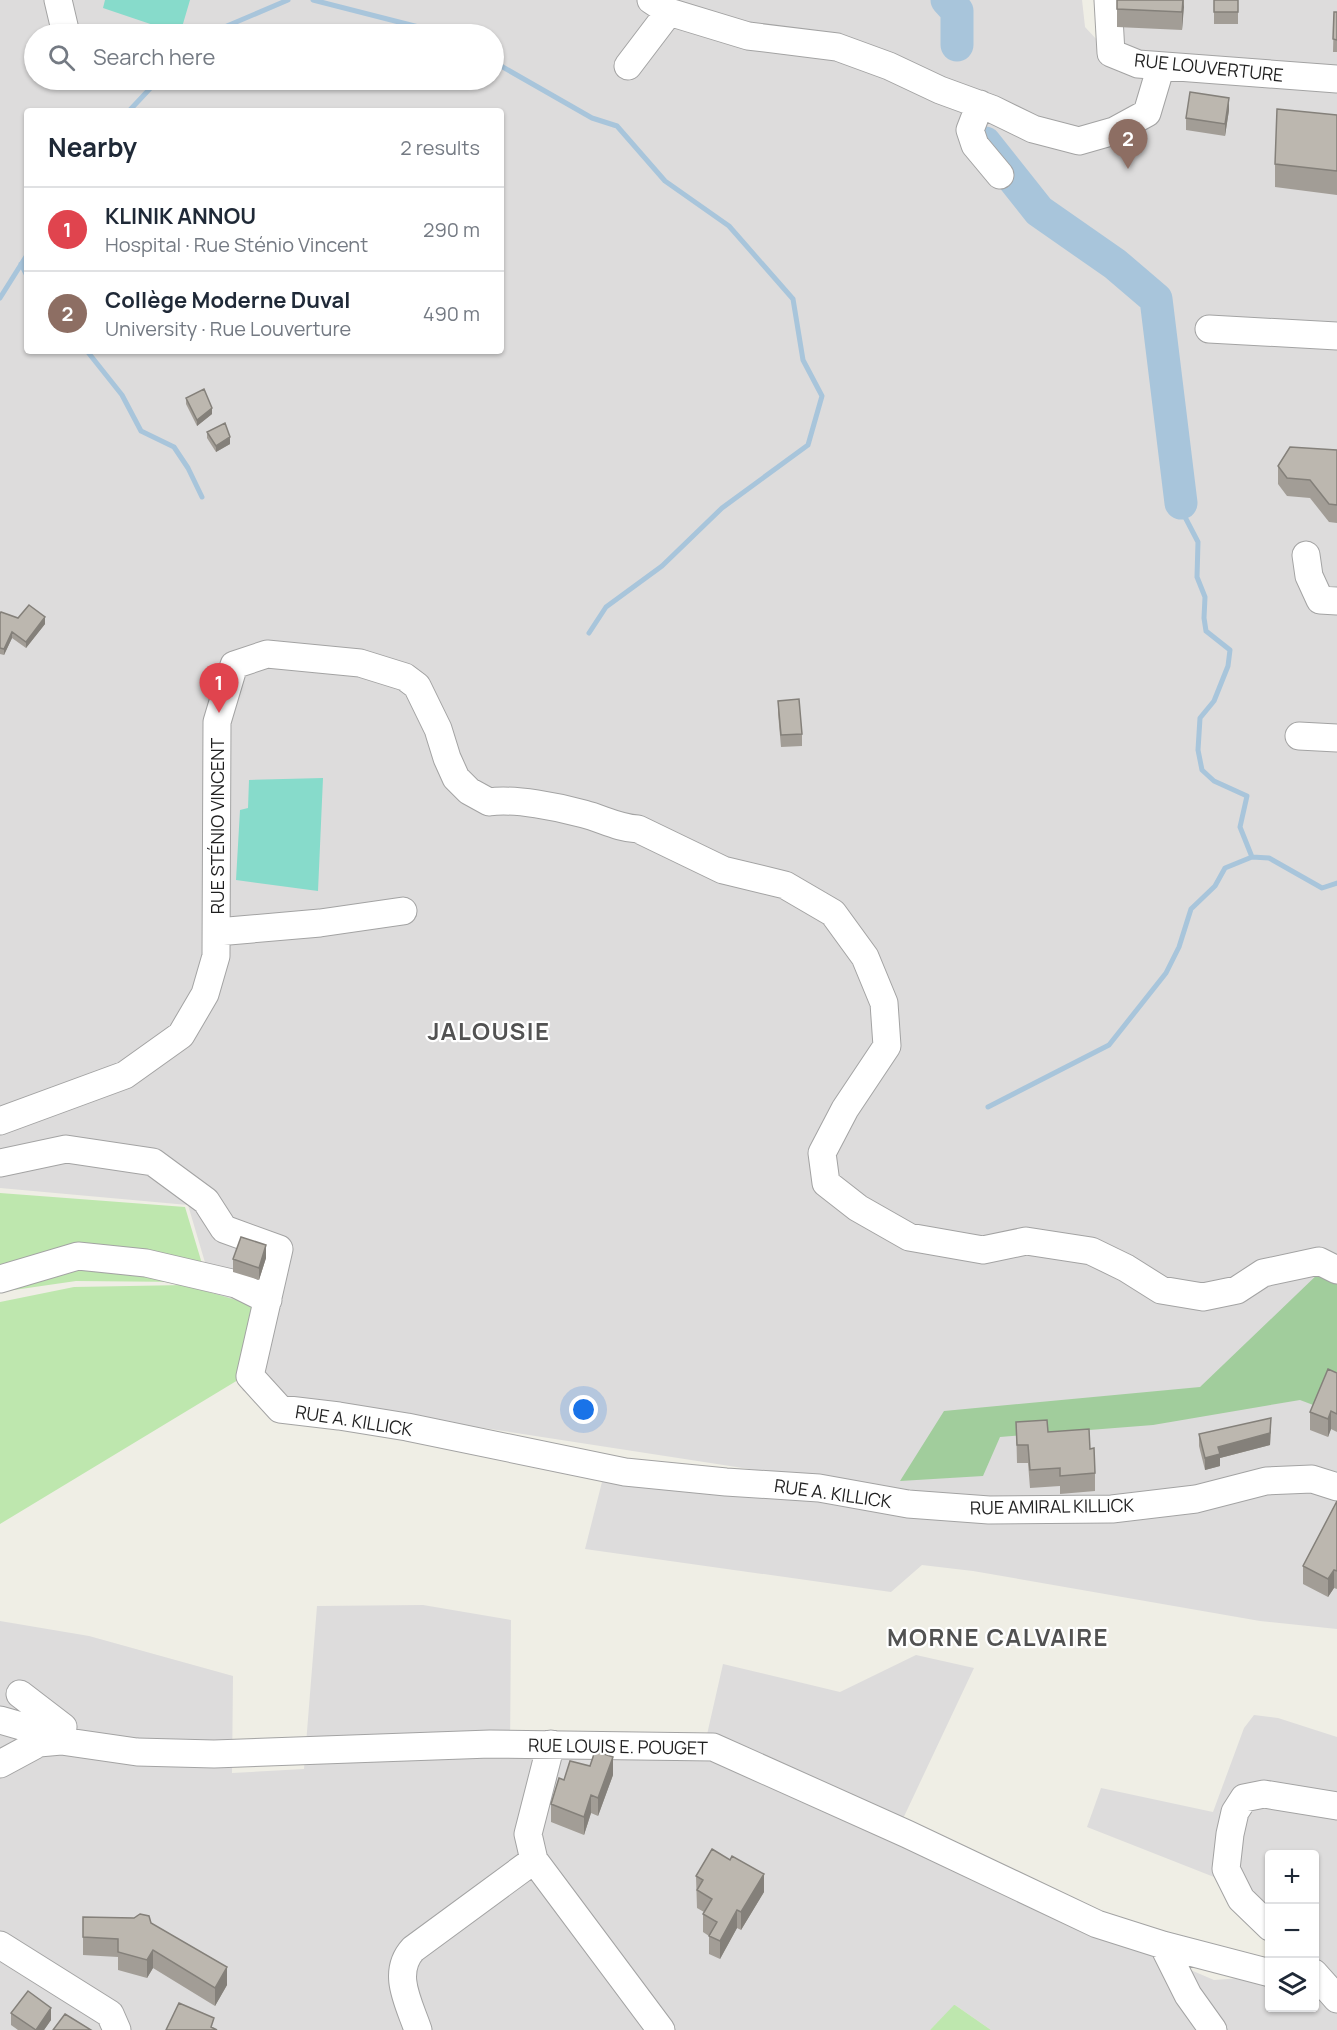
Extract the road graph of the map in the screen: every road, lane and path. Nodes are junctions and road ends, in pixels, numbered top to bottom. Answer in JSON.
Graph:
{"nodes":[{"id":1,"x":58,"y":0,"type":"edge"},
{"id":2,"x":660,"y":6,"type":"edge"},
{"id":3,"x":1108,"y":12,"type":"edge"},
{"id":4,"x":64,"y":24,"type":"edge"},
{"id":5,"x":628,"y":66,"type":"dead end"},
{"id":6,"x":1161,"y":66,"type":"junction"},
{"id":7,"x":1337,"y":79,"type":"edge"},
{"id":8,"x":980,"y":105,"type":"junction"},
{"id":9,"x":1000,"y":175,"type":"dead end"},
{"id":10,"x":1209,"y":329,"type":"dead end"},
{"id":11,"x":1337,"y":336,"type":"edge"},
{"id":12,"x":1306,"y":555,"type":"dead end"},
{"id":13,"x":1337,"y":601,"type":"edge"},
{"id":14,"x":1299,"y":736,"type":"dead end"},
{"id":15,"x":1337,"y":738,"type":"edge"},
{"id":16,"x":403,"y":911,"type":"dead end"},
{"id":17,"x":217,"y":932,"type":"junction"},
{"id":18,"x":0,"y":1121,"type":"edge"},
{"id":19,"x":0,"y":1163,"type":"edge"},
{"id":20,"x":1337,"y":1270,"type":"edge"},
{"id":21,"x":0,"y":1278,"type":"edge"},
{"id":22,"x":268,"y":1300,"type":"junction"},
{"id":23,"x":1337,"y":1487,"type":"edge"},
{"id":24,"x":908,"y":1504,"type":"joint"},
{"id":25,"x":20,"y":1694,"type":"dead end"},
{"id":26,"x":0,"y":1720,"type":"edge"},
{"id":27,"x":61,"y":1741,"type":"junction"},
{"id":28,"x":551,"y":1744,"type":"junction"},
{"id":29,"x":0,"y":1764,"type":"edge"},
{"id":30,"x":1337,"y":1806,"type":"edge"},
{"id":31,"x":534,"y":1860,"type":"junction"},
{"id":32,"x":1265,"y":1923,"type":"edge"},
{"id":33,"x":0,"y":1945,"type":"edge"},
{"id":34,"x":1163,"y":1945,"type":"junction"},
{"id":35,"x":1265,"y":1972,"type":"edge"},
{"id":36,"x":1319,"y":1979,"type":"edge"},
{"id":37,"x":1319,"y":1997,"type":"edge"},
{"id":38,"x":1337,"y":1999,"type":"edge"},
{"id":39,"x":1337,"y":2006,"type":"edge"},
{"id":40,"x":117,"y":2030,"type":"edge"},
{"id":41,"x":418,"y":2030,"type":"edge"},
{"id":42,"x":661,"y":2030,"type":"edge"},
{"id":43,"x":1213,"y":2030,"type":"edge"}],
"edges":[{"from":1,"to":4,"type":"street"},
{"from":2,"to":5,"type":"street"},
{"from":2,"to":8,"type":"street"},
{"from":3,"to":6,"type":"street","name":"RUE LOUVERTURE"},
{"from":6,"to":7,"type":"street","name":"RUE LOUVERTURE"},
{"from":6,"to":8,"type":"street"},
{"from":8,"to":9,"type":"street"},
{"from":10,"to":11,"type":"street"},
{"from":12,"to":13,"type":"street"},
{"from":14,"to":15,"type":"street"},
{"from":16,"to":17,"type":"street"},
{"from":17,"to":18,"type":"street","name":"RUE STÉNIO VINCENT"},
{"from":17,"to":20,"type":"street","name":"RUE STÉNIO VINCENT"},
{"from":19,"to":22,"type":"street","name":"RUE A. KILLICK"},
{"from":21,"to":22,"type":"street"},
{"from":22,"to":24,"type":"street","name":"RUE A. KILLICK"},
{"from":23,"to":24,"type":"street","name":"RUE AMIRAL KILLICK"},
{"from":25,"to":27,"type":"street"},
{"from":26,"to":27,"type":"street"},
{"from":27,"to":28,"type":"street","name":"RUE LOUIS E. POUGET"},
{"from":27,"to":29,"type":"street","name":"RUE LOUIS E. POUGET"},
{"from":28,"to":31,"type":"street"},
{"from":28,"to":34,"type":"street","name":"RUE LOUIS E. POUGET"},
{"from":30,"to":32,"type":"street"},
{"from":31,"to":41,"type":"street"},
{"from":31,"to":42,"type":"street"},
{"from":33,"to":40,"type":"street"},
{"from":34,"to":35,"type":"street","name":"RUE LOUIS E. POUGET"},
{"from":34,"to":43,"type":"street"},
{"from":36,"to":38,"type":"street"},
{"from":37,"to":39,"type":"street"}]}
